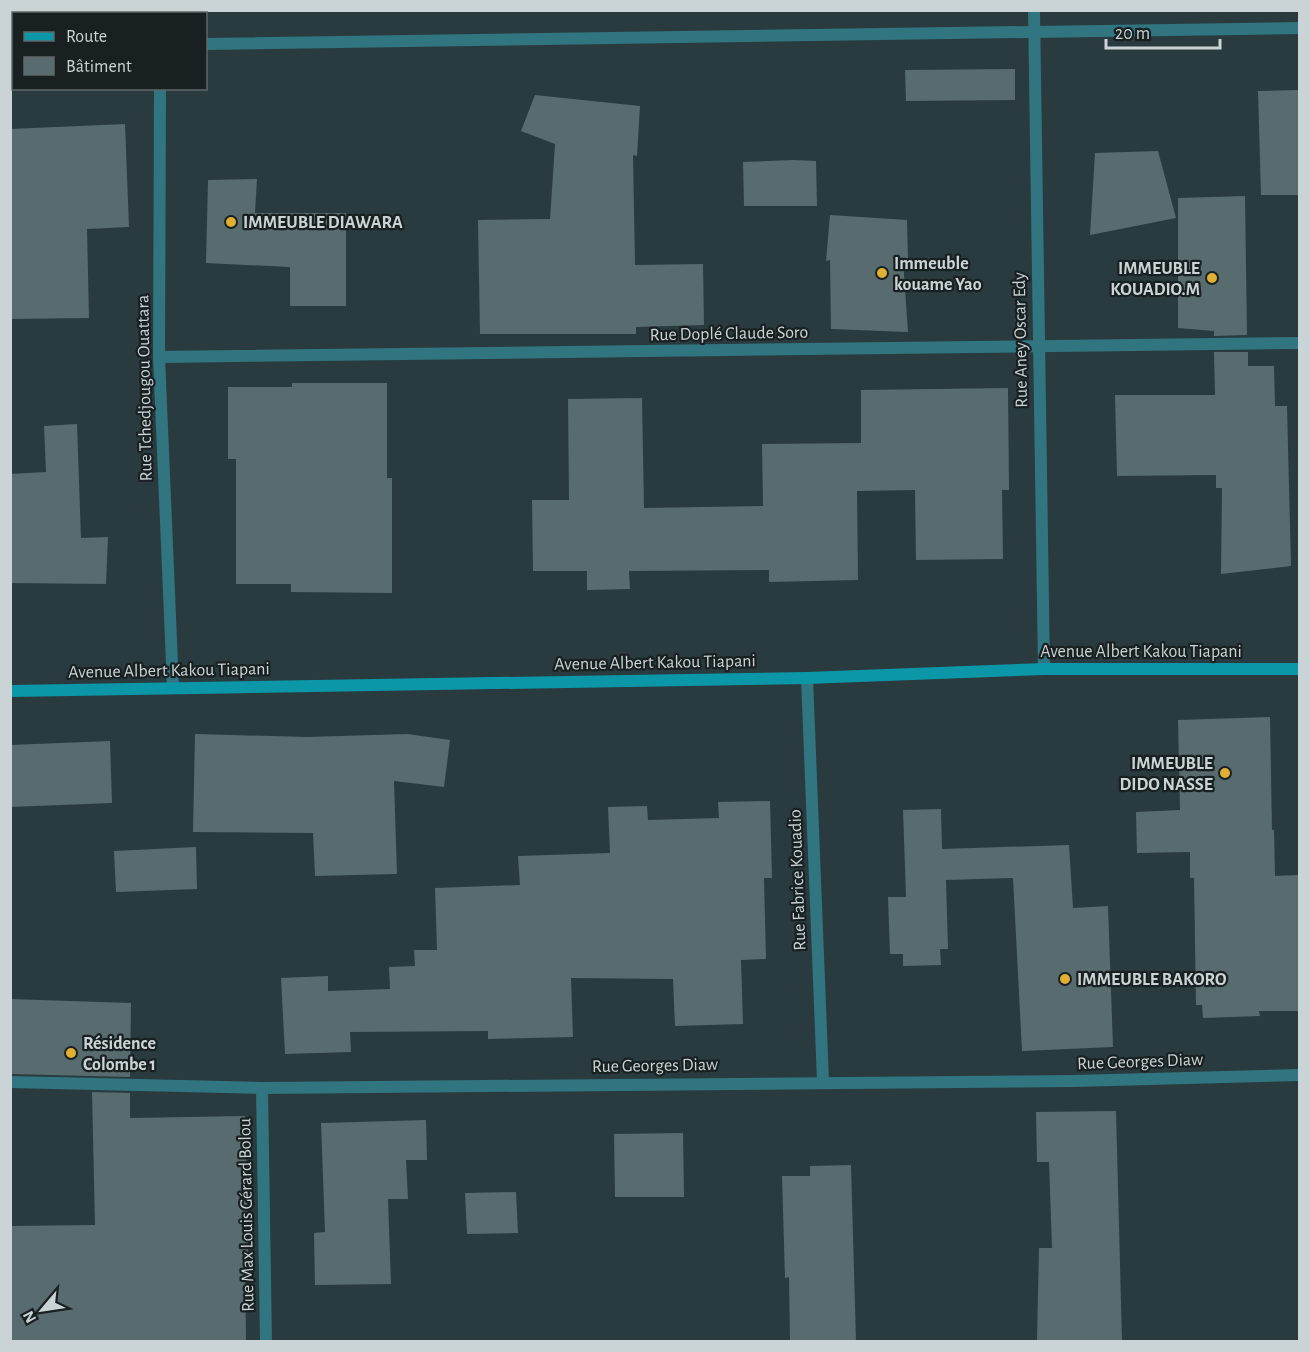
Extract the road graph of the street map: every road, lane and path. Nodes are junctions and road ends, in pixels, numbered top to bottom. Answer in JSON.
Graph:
{"nodes":[{"id":1,"x":1034,"y":10,"type":"edge"},
{"id":2,"x":1299,"y":28,"type":"edge"},
{"id":3,"x":1034,"y":33,"type":"junction"},
{"id":4,"x":207,"y":44,"type":"edge"},
{"id":5,"x":160,"y":90,"type":"edge"},
{"id":6,"x":1299,"y":343,"type":"edge"},
{"id":7,"x":1038,"y":348,"type":"junction"},
{"id":8,"x":159,"y":357,"type":"junction"},
{"id":9,"x":1044,"y":669,"type":"junction"},
{"id":10,"x":1299,"y":669,"type":"edge"},
{"id":11,"x":807,"y":678,"type":"junction"},
{"id":12,"x":173,"y":687,"type":"junction"},
{"id":13,"x":10,"y":691,"type":"edge"},
{"id":14,"x":1299,"y":1075,"type":"edge"},
{"id":15,"x":10,"y":1082,"type":"edge"},
{"id":16,"x":823,"y":1082,"type":"junction"},
{"id":17,"x":262,"y":1088,"type":"junction"},
{"id":18,"x":266,"y":1341,"type":"edge"}],
"edges":[{"from":1,"to":3,"type":"street","name":"Rue Aney Oscar Edy"},
{"from":2,"to":3,"type":"street"},
{"from":3,"to":4,"type":"street"},
{"from":3,"to":7,"type":"street","name":"Rue Aney Oscar Edy"},
{"from":5,"to":8,"type":"street","name":"Rue Tchedjougou Ouattara"},
{"from":6,"to":7,"type":"street","name":"Rue Doplé Claude Soro"},
{"from":7,"to":8,"type":"street","name":"Rue Doplé Claude Soro"},
{"from":7,"to":9,"type":"street","name":"Rue Aney Oscar Edy"},
{"from":8,"to":12,"type":"street","name":"Rue Tchedjougou Ouattara"},
{"from":9,"to":10,"type":"street","name":"Avenue Albert Kakou Tiapani"},
{"from":9,"to":11,"type":"street","name":"Avenue Albert Kakou Tiapani"},
{"from":11,"to":12,"type":"street","name":"Avenue Albert Kakou Tiapani"},
{"from":11,"to":16,"type":"street","name":"Rue Fabrice Kouadio"},
{"from":12,"to":13,"type":"street","name":"Avenue Albert Kakou Tiapani"},
{"from":14,"to":16,"type":"street","name":"Rue Georges Diaw"},
{"from":15,"to":17,"type":"street","name":"Rue Georges Diaw"},
{"from":16,"to":17,"type":"street","name":"Rue Georges Diaw"},
{"from":17,"to":18,"type":"street","name":"Rue Max Louis Gérard Bolou"}]}
